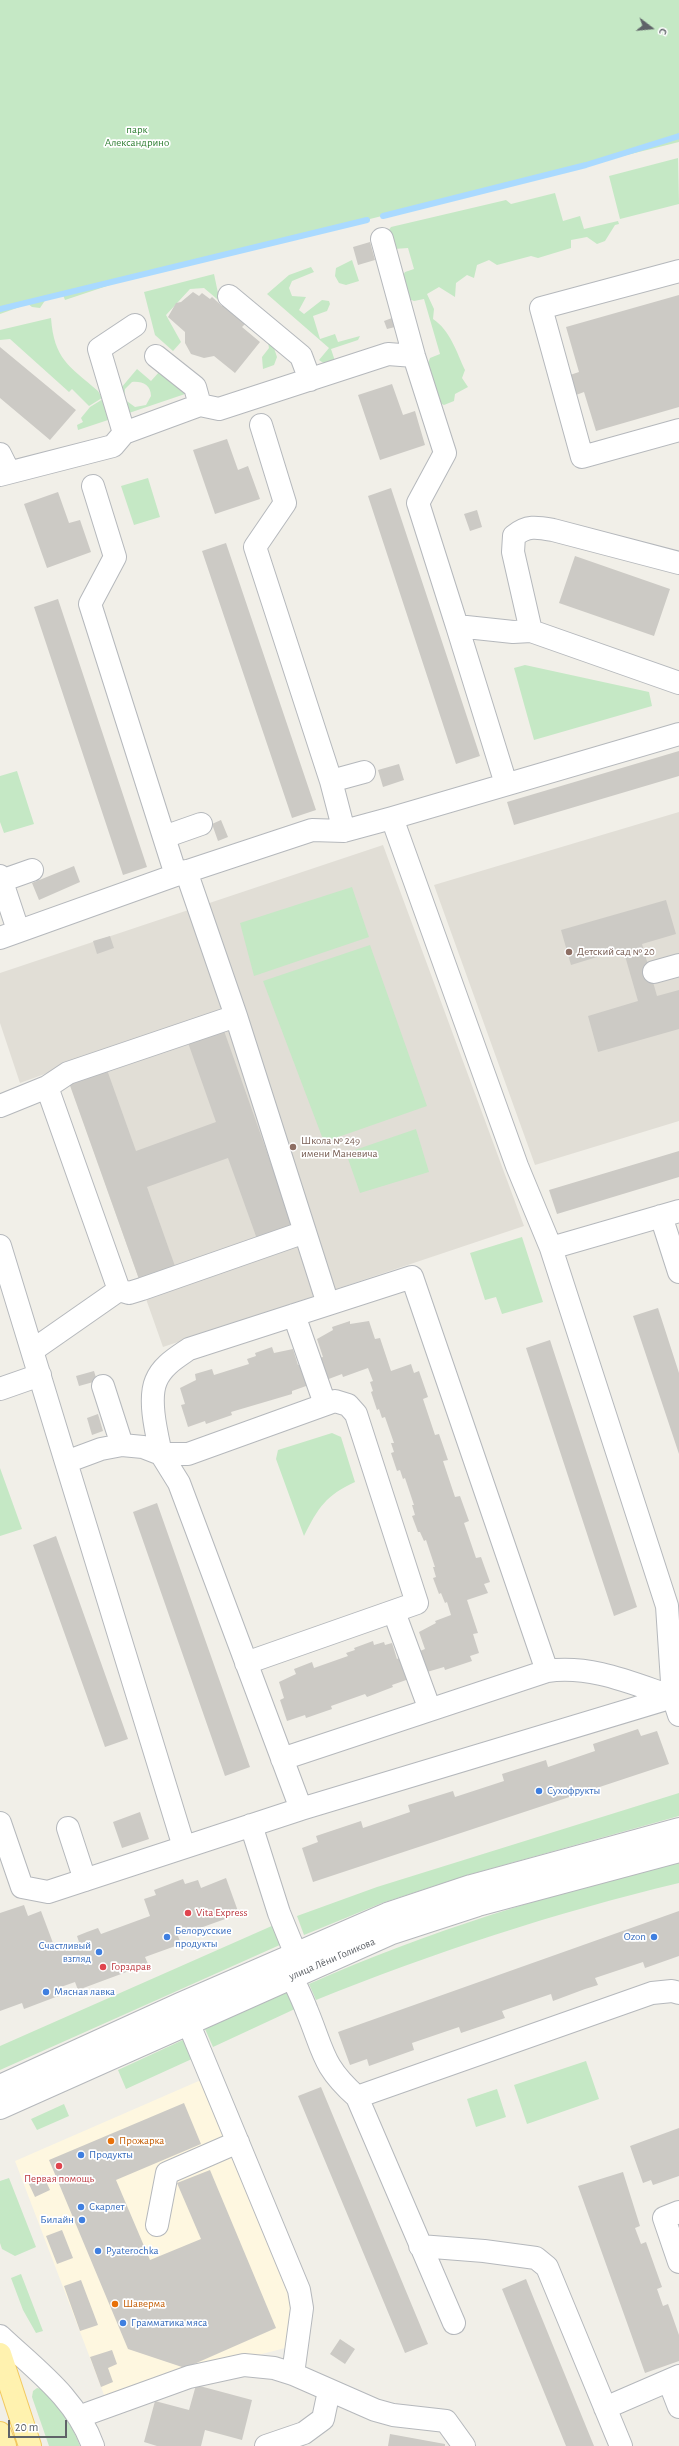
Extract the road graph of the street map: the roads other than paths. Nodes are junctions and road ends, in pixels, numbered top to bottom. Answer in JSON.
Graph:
{"nodes":[{"id":1,"x":382,"y":239,"type":"dead end"},
{"id":2,"x":679,"y":271,"type":"edge"},
{"id":3,"x":229,"y":296,"type":"dead end"},
{"id":4,"x":135,"y":325,"type":"dead end"},
{"id":5,"x":156,"y":356,"type":"dead end"},
{"id":6,"x":414,"y":356,"type":"junction"},
{"id":7,"x":310,"y":380,"type":"junction"},
{"id":8,"x":200,"y":405,"type":"junction"},
{"id":9,"x":261,"y":425,"type":"dead end"},
{"id":10,"x":679,"y":430,"type":"edge"},
{"id":11,"x":124,"y":433,"type":"junction"},
{"id":12,"x":3,"y":467,"type":"edge"},
{"id":13,"x":93,"y":486,"type":"dead end"},
{"id":14,"x":679,"y":563,"type":"edge"},
{"id":15,"x":456,"y":626,"type":"junction"},
{"id":16,"x":531,"y":631,"type":"junction"},
{"id":17,"x":679,"y":683,"type":"edge"},
{"id":18,"x":679,"y":734,"type":"edge"},
{"id":19,"x":364,"y":772,"type":"dead end"},
{"id":20,"x":331,"y":781,"type":"junction"},
{"id":21,"x":506,"y":784,"type":"junction"},
{"id":22,"x":392,"y":818,"type":"junction"},
{"id":23,"x":201,"y":824,"type":"dead end"},
{"id":24,"x":344,"y":831,"type":"junction"},
{"id":25,"x":164,"y":837,"type":"junction"},
{"id":26,"x":32,"y":870,"type":"dead end"},
{"id":27,"x":181,"y":873,"type":"junction"},
{"id":28,"x":1,"y":878,"type":"edge"},
{"id":29,"x":9,"y":934,"type":"edge"},
{"id":30,"x":679,"y":964,"type":"edge"},
{"id":31,"x":654,"y":972,"type":"dead end"},
{"id":32,"x":236,"y":1016,"type":"junction"},
{"id":33,"x":47,"y":1088,"type":"junction"},
{"id":34,"x":0,"y":1106,"type":"edge"},
{"id":35,"x":670,"y":1214,"type":"edge"},
{"id":36,"x":305,"y":1232,"type":"junction"},
{"id":37,"x":551,"y":1248,"type":"junction"},
{"id":38,"x":2,"y":1260,"type":"edge"},
{"id":39,"x":679,"y":1272,"type":"edge"},
{"id":40,"x":119,"y":1290,"type":"junction"},
{"id":41,"x":328,"y":1304,"type":"junction"},
{"id":42,"x":294,"y":1315,"type":"junction"},
{"id":43,"x":33,"y":1350,"type":"junction"},
{"id":44,"x":40,"y":1375,"type":"junction"},
{"id":45,"x":103,"y":1386,"type":"dead end"},
{"id":46,"x":0,"y":1389,"type":"edge"},
{"id":47,"x":325,"y":1404,"type":"junction"},
{"id":48,"x":122,"y":1445,"type":"junction"},
{"id":49,"x":161,"y":1454,"type":"junction"},
{"id":50,"x":66,"y":1462,"type":"junction"},
{"id":51,"x":394,"y":1612,"type":"junction"},
{"id":52,"x":674,"y":1624,"type":"edge"},
{"id":53,"x":246,"y":1663,"type":"junction"},
{"id":54,"x":547,"y":1671,"type":"junction"},
{"id":55,"x":677,"y":1702,"type":"edge"},
{"id":56,"x":430,"y":1710,"type":"junction"},
{"id":57,"x":282,"y":1759,"type":"junction"},
{"id":58,"x":301,"y":1810,"type":"junction"},
{"id":59,"x":0,"y":1823,"type":"edge"},
{"id":60,"x":252,"y":1825,"type":"junction"},
{"id":61,"x":68,"y":1828,"type":"dead end"},
{"id":62,"x":679,"y":1829,"type":"edge"},
{"id":63,"x":184,"y":1847,"type":"junction"},
{"id":64,"x":679,"y":1851,"type":"edge"},
{"id":65,"x":85,"y":1880,"type":"junction"},
{"id":66,"x":294,"y":1965,"type":"junction"},
{"id":67,"x":679,"y":1993,"type":"edge"},
{"id":68,"x":180,"y":2004,"type":"junction"},
{"id":69,"x":189,"y":2024,"type":"junction"},
{"id":70,"x":0,"y":2086,"type":"edge"},
{"id":71,"x":357,"y":2097,"type":"junction"},
{"id":72,"x":0,"y":2108,"type":"edge"},
{"id":73,"x":238,"y":2142,"type":"junction"},
{"id":74,"x":679,"y":2212,"type":"edge"},
{"id":75,"x":157,"y":2226,"type":"dead end"},
{"id":76,"x":420,"y":2246,"type":"junction"},
{"id":77,"x":679,"y":2262,"type":"edge"},
{"id":78,"x":454,"y":2323,"type":"dead end"},
{"id":79,"x":0,"y":2336,"type":"edge"},
{"id":80,"x":0,"y":2354,"type":"edge"},
{"id":81,"x":293,"y":2374,"type":"junction"},
{"id":82,"x":674,"y":2378,"type":"edge"},
{"id":83,"x":328,"y":2391,"type":"junction"},
{"id":84,"x":679,"y":2407,"type":"edge"},
{"id":85,"x":605,"y":2408,"type":"junction"},
{"id":86,"x":81,"y":2416,"type":"junction"},
{"id":87,"x":0,"y":2433,"type":"edge"},
{"id":88,"x":4,"y":2446,"type":"edge"},
{"id":89,"x":30,"y":2446,"type":"edge"},
{"id":90,"x":93,"y":2446,"type":"edge"},
{"id":91,"x":266,"y":2446,"type":"edge"},
{"id":92,"x":464,"y":2446,"type":"edge"},
{"id":93,"x":621,"y":2446,"type":"edge"}],
"edges":[{"from":1,"to":6,"type":"street"},
{"from":2,"to":10,"type":"street"},
{"from":3,"to":7,"type":"street"},
{"from":4,"to":11,"type":"street"},
{"from":5,"to":8,"type":"street"},
{"from":6,"to":7,"type":"street"},
{"from":6,"to":15,"type":"street"},
{"from":7,"to":8,"type":"street"},
{"from":8,"to":11,"type":"street"},
{"from":9,"to":20,"type":"street"},
{"from":11,"to":12,"type":"street"},
{"from":13,"to":25,"type":"street"},
{"from":14,"to":16,"type":"street"},
{"from":15,"to":16,"type":"street"},
{"from":15,"to":21,"type":"street"},
{"from":16,"to":17,"type":"street"},
{"from":18,"to":21,"type":"street"},
{"from":19,"to":20,"type":"street"},
{"from":20,"to":24,"type":"street"},
{"from":21,"to":22,"type":"street"},
{"from":22,"to":24,"type":"street"},
{"from":22,"to":37,"type":"street"},
{"from":23,"to":25,"type":"street"},
{"from":24,"to":27,"type":"street"},
{"from":25,"to":27,"type":"street"},
{"from":26,"to":28,"type":"street"},
{"from":27,"to":29,"type":"street"},
{"from":27,"to":32,"type":"street"},
{"from":28,"to":29,"type":"street"},
{"from":30,"to":31,"type":"street"},
{"from":32,"to":33,"type":"street"},
{"from":32,"to":36,"type":"street"},
{"from":33,"to":34,"type":"street"},
{"from":33,"to":40,"type":"street"},
{"from":35,"to":37,"type":"street"},
{"from":35,"to":39,"type":"street"},
{"from":36,"to":40,"type":"street"},
{"from":36,"to":41,"type":"street"},
{"from":37,"to":52,"type":"street"},
{"from":38,"to":43,"type":"street"},
{"from":40,"to":43,"type":"street"},
{"from":41,"to":42,"type":"street"},
{"from":41,"to":54,"type":"street"},
{"from":42,"to":47,"type":"street"},
{"from":42,"to":49,"type":"street"},
{"from":43,"to":44,"type":"street"},
{"from":44,"to":46,"type":"street"},
{"from":44,"to":50,"type":"street"},
{"from":45,"to":48,"type":"street"},
{"from":47,"to":49,"type":"street"},
{"from":47,"to":51,"type":"street"},
{"from":48,"to":49,"type":"street"},
{"from":48,"to":50,"type":"street"},
{"from":49,"to":53,"type":"street"},
{"from":50,"to":63,"type":"street"},
{"from":51,"to":53,"type":"street"},
{"from":51,"to":56,"type":"street"},
{"from":52,"to":55,"type":"street"},
{"from":53,"to":57,"type":"street"},
{"from":54,"to":55,"type":"street"},
{"from":54,"to":56,"type":"street"},
{"from":55,"to":58,"type":"street"},
{"from":56,"to":57,"type":"street"},
{"from":57,"to":58,"type":"street"},
{"from":58,"to":60,"type":"street"},
{"from":59,"to":65,"type":"street"},
{"from":60,"to":63,"type":"street"},
{"from":60,"to":66,"type":"street"},
{"from":61,"to":65,"type":"street"},
{"from":62,"to":66,"type":"street","name":"улица Лёни Голикова"},
{"from":63,"to":65,"type":"street"},
{"from":64,"to":66,"type":"street","name":"улица Лёни Голикова"},
{"from":66,"to":68,"type":"street","name":"улица Лёни Голикова"},
{"from":66,"to":69,"type":"street","name":"улица Лёни Голикова"},
{"from":66,"to":71,"type":"street"},
{"from":67,"to":71,"type":"street"},
{"from":68,"to":69,"type":"street"},
{"from":68,"to":70,"type":"street","name":"улица Лёни Голикова"},
{"from":69,"to":72,"type":"street","name":"улица Лёни Голикова"},
{"from":69,"to":73,"type":"street"},
{"from":71,"to":76,"type":"street"},
{"from":73,"to":75,"type":"street"},
{"from":73,"to":81,"type":"street"},
{"from":74,"to":77,"type":"street"},
{"from":76,"to":78,"type":"street"},
{"from":76,"to":85,"type":"street"},
{"from":79,"to":86,"type":"street"},
{"from":80,"to":89,"type":"main road"},
{"from":81,"to":83,"type":"street"},
{"from":81,"to":86,"type":"street"},
{"from":82,"to":84,"type":"street"},
{"from":82,"to":85,"type":"street"},
{"from":83,"to":91,"type":"street"},
{"from":83,"to":92,"type":"street"},
{"from":85,"to":93,"type":"street"},
{"from":86,"to":90,"type":"street"},
{"from":87,"to":88,"type":"main road"}]}
